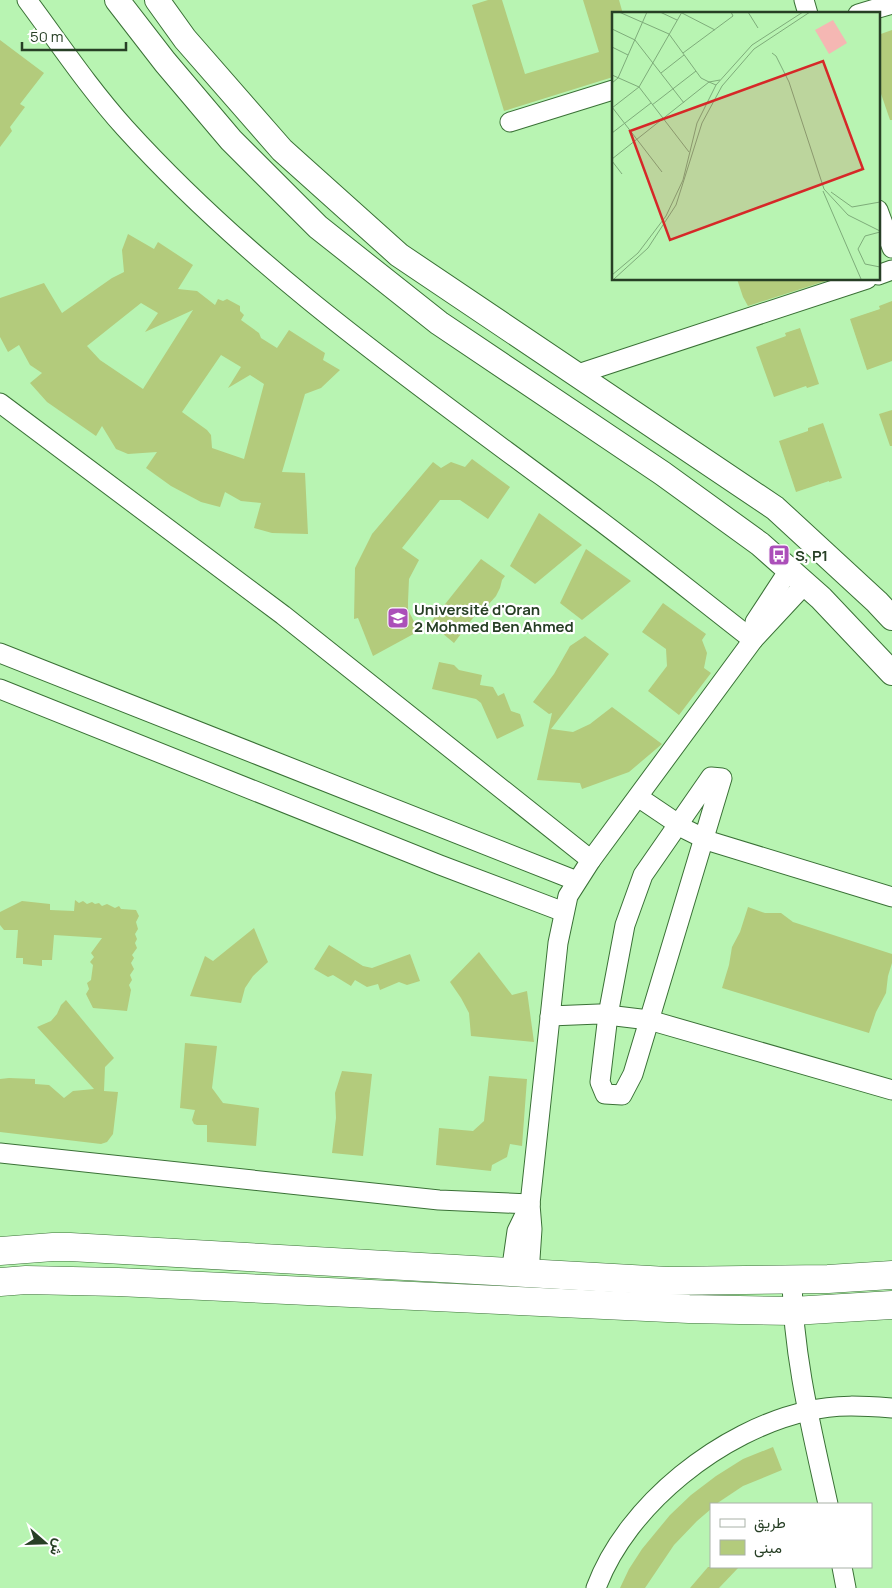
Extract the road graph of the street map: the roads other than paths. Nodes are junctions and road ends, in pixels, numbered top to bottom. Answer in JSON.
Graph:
{"nodes":[{"id":1,"x":27,"y":0,"type":"edge"},
{"id":2,"x":116,"y":0,"type":"edge"},
{"id":3,"x":157,"y":0,"type":"edge"},
{"id":4,"x":892,"y":4,"type":"edge"},
{"id":5,"x":865,"y":12,"type":"edge"},
{"id":6,"x":612,"y":90,"type":"edge"},
{"id":7,"x":510,"y":122,"type":"dead end"},
{"id":8,"x":880,"y":215,"type":"edge"},
{"id":9,"x":892,"y":248,"type":"edge"},
{"id":10,"x":892,"y":270,"type":"edge"},
{"id":11,"x":880,"y":274,"type":"edge"},
{"id":12,"x":864,"y":280,"type":"edge"},
{"id":13,"x":578,"y":374,"type":"junction"},
{"id":14,"x":0,"y":403,"type":"edge"},
{"id":15,"x":797,"y":577,"type":"junction"},
{"id":16,"x":892,"y":618,"type":"edge"},
{"id":17,"x":753,"y":640,"type":"junction"},
{"id":18,"x":0,"y":652,"type":"edge"},
{"id":19,"x":892,"y":673,"type":"edge"},
{"id":20,"x":0,"y":689,"type":"edge"},
{"id":21,"x":638,"y":797,"type":"junction"},
{"id":22,"x":678,"y":824,"type":"junction"},
{"id":23,"x":704,"y":838,"type":"junction"},
{"id":24,"x":591,"y":860,"type":"junction"},
{"id":25,"x":577,"y":881,"type":"junction"},
{"id":26,"x":892,"y":897,"type":"edge"},
{"id":27,"x":564,"y":912,"type":"junction"},
{"id":28,"x":608,"y":1015,"type":"junction"},
{"id":29,"x":550,"y":1016,"type":"junction"},
{"id":30,"x":649,"y":1020,"type":"junction"},
{"id":31,"x":892,"y":1090,"type":"edge"},
{"id":32,"x":0,"y":1153,"type":"edge"},
{"id":33,"x":530,"y":1204,"type":"junction"},
{"id":34,"x":0,"y":1244,"type":"edge"},
{"id":35,"x":53,"y":1246,"type":"junction"},
{"id":36,"x":0,"y":1252,"type":"edge"},
{"id":37,"x":520,"y":1273,"type":"junction"},
{"id":38,"x":892,"y":1275,"type":"edge"},
{"id":39,"x":792,"y":1280,"type":"junction"},
{"id":40,"x":0,"y":1282,"type":"edge"},
{"id":41,"x":892,"y":1305,"type":"edge"},
{"id":42,"x":793,"y":1311,"type":"junction"},
{"id":43,"x":892,"y":1408,"type":"edge"},
{"id":44,"x":808,"y":1411,"type":"junction"},
{"id":45,"x":828,"y":1503,"type":"edge"},
{"id":46,"x":842,"y":1568,"type":"edge"},
{"id":47,"x":596,"y":1588,"type":"edge"},
{"id":48,"x":846,"y":1588,"type":"edge"}],
"edges":[{"from":1,"to":17,"type":"street"},
{"from":2,"to":15,"type":"main road"},
{"from":3,"to":13,"type":"main road"},
{"from":4,"to":5,"type":"street"},
{"from":6,"to":7,"type":"street"},
{"from":8,"to":9,"type":"street"},
{"from":10,"to":11,"type":"street"},
{"from":12,"to":13,"type":"street"},
{"from":13,"to":16,"type":"main road"},
{"from":14,"to":24,"type":"street"},
{"from":15,"to":17,"type":"street"},
{"from":15,"to":19,"type":"main road"},
{"from":17,"to":21,"type":"street"},
{"from":18,"to":25,"type":"street"},
{"from":20,"to":27,"type":"street"},
{"from":21,"to":22,"type":"street"},
{"from":21,"to":24,"type":"street"},
{"from":22,"to":23,"type":"street"},
{"from":22,"to":23,"type":"street"},
{"from":22,"to":28,"type":"street"},
{"from":23,"to":26,"type":"street"},
{"from":23,"to":30,"type":"street"},
{"from":24,"to":25,"type":"street"},
{"from":25,"to":27,"type":"street"},
{"from":27,"to":29,"type":"street"},
{"from":28,"to":29,"type":"street"},
{"from":28,"to":30,"type":"street"},
{"from":28,"to":30,"type":"street"},
{"from":29,"to":33,"type":"street"},
{"from":30,"to":31,"type":"street"},
{"from":32,"to":33,"type":"street"},
{"from":33,"to":37,"type":"street"},
{"from":34,"to":35,"type":"highway"},
{"from":35,"to":36,"type":"highway"},
{"from":35,"to":37,"type":"highway"},
{"from":37,"to":39,"type":"highway"},
{"from":38,"to":39,"type":"highway"},
{"from":39,"to":42,"type":"street"},
{"from":40,"to":42,"type":"highway"},
{"from":41,"to":42,"type":"highway"},
{"from":42,"to":44,"type":"street"},
{"from":43,"to":44,"type":"street"},
{"from":44,"to":45,"type":"street"},
{"from":44,"to":47,"type":"street"},
{"from":46,"to":48,"type":"street"}]}
